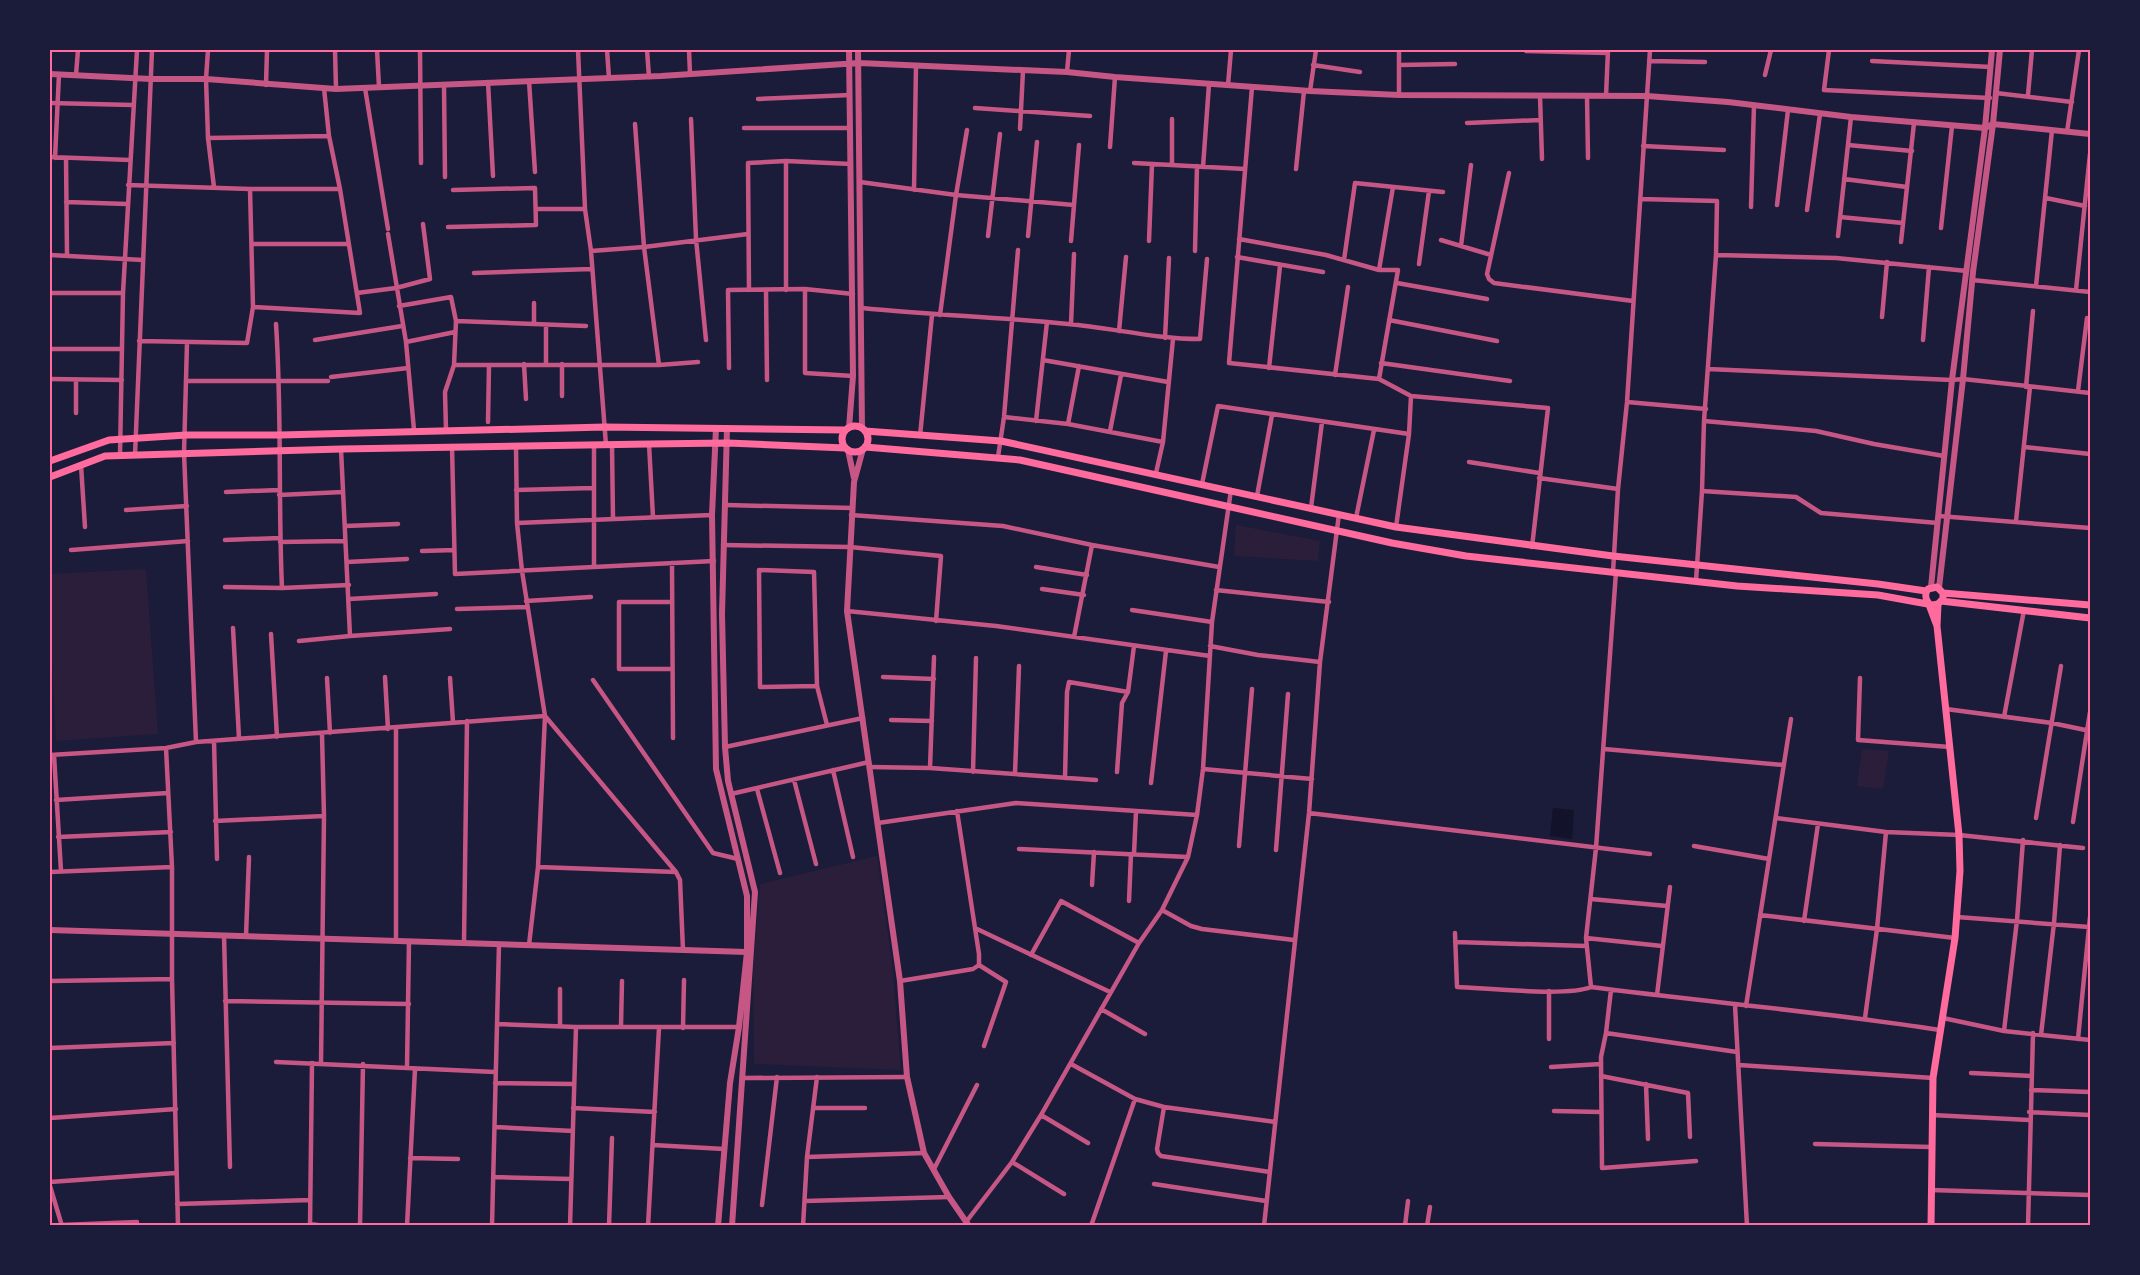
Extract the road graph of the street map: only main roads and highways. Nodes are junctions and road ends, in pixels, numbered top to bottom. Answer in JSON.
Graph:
{"nodes":[{"id":1,"x":847,"y":429,"type":"junction"},
{"id":2,"x":864,"y":430,"type":"junction"},
{"id":3,"x":864,"y":448,"type":"junction"},
{"id":4,"x":846,"y":449,"type":"junction"},
{"id":5,"x":50,"y":461,"type":"edge"},
{"id":6,"x":50,"y":477,"type":"edge"},
{"id":7,"x":1935,"y":590,"type":"junction"},
{"id":8,"x":1928,"y":602,"type":"junction"},
{"id":9,"x":1940,"y":602,"type":"junction"},
{"id":10,"x":2091,"y":605,"type":"edge"},
{"id":11,"x":2091,"y":618,"type":"edge"},
{"id":12,"x":1936,"y":626,"type":"junction"},
{"id":13,"x":1931,"y":1226,"type":"edge"}],
"edges":[{"from":1,"to":2,"type":"main road"},
{"from":1,"to":4,"type":"main road"},
{"from":1,"to":5,"type":"main road"},
{"from":2,"to":3,"type":"main road"},
{"from":2,"to":7,"type":"main road"},
{"from":3,"to":4,"type":"main road"},
{"from":3,"to":8,"type":"main road"},
{"from":4,"to":6,"type":"main road"},
{"from":7,"to":8,"type":"main road"},
{"from":7,"to":9,"type":"main road"},
{"from":7,"to":10,"type":"main road"},
{"from":8,"to":9,"type":"main road"},
{"from":8,"to":12,"type":"main road"},
{"from":9,"to":11,"type":"main road"},
{"from":9,"to":12,"type":"main road"},
{"from":12,"to":13,"type":"main road"}]}
